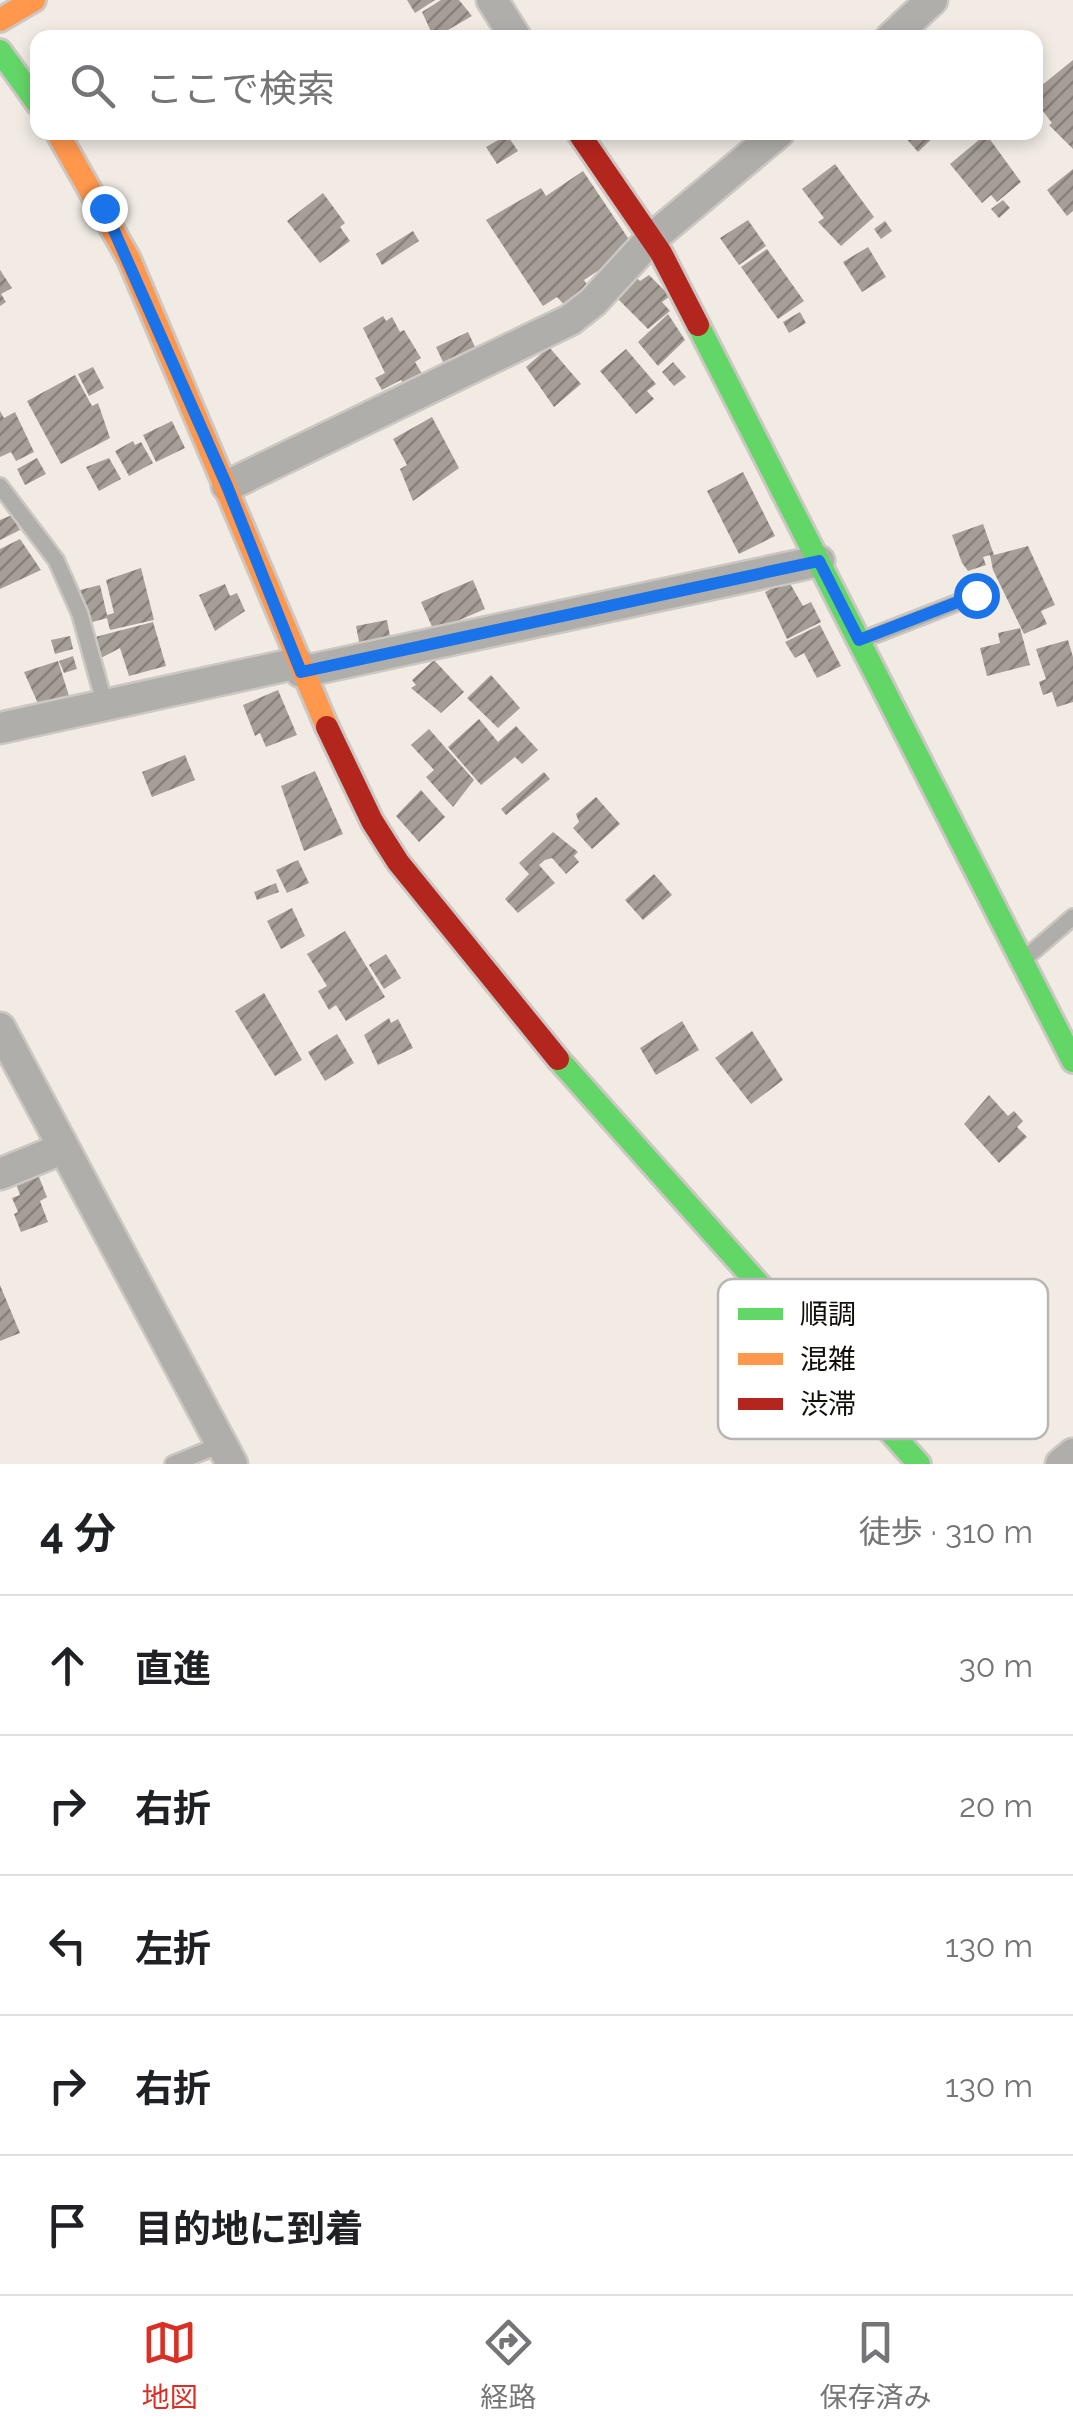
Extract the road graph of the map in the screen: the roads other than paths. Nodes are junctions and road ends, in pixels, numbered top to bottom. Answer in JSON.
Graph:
{"nodes":[{"id":1,"x":34,"y":0,"type":"edge"},
{"id":2,"x":492,"y":0,"type":"edge"},
{"id":3,"x":932,"y":0,"type":"edge"},
{"id":4,"x":0,"y":20,"type":"edge"},
{"id":5,"x":511,"y":30,"type":"edge"},
{"id":6,"x":900,"y":30,"type":"edge"},
{"id":7,"x":0,"y":51,"type":"edge"},
{"id":8,"x":30,"y":93,"type":"edge"},
{"id":9,"x":62,"y":140,"type":"edge"},
{"id":10,"x":583,"y":140,"type":"edge"},
{"id":11,"x":769,"y":140,"type":"edge"},
{"id":12,"x":650,"y":240,"type":"junction"},
{"id":13,"x":0,"y":486,"type":"edge"},
{"id":14,"x":227,"y":486,"type":"junction"},
{"id":15,"x":819,"y":561,"type":"junction"},
{"id":16,"x":976,"y":595,"type":"dead end"},
{"id":17,"x":859,"y":640,"type":"junction"},
{"id":18,"x":300,"y":667,"type":"junction"},
{"id":19,"x":105,"y":705,"type":"junction"},
{"id":20,"x":0,"y":728,"type":"edge"},
{"id":21,"x":1073,"y":917,"type":"edge"},
{"id":22,"x":1022,"y":960,"type":"junction"},
{"id":23,"x":0,"y":1028,"type":"edge"},
{"id":24,"x":1073,"y":1062,"type":"edge"},
{"id":25,"x":64,"y":1148,"type":"junction"},
{"id":26,"x":0,"y":1174,"type":"edge"},
{"id":27,"x":756,"y":1279,"type":"edge"},
{"id":28,"x":897,"y":1439,"type":"edge"},
{"id":29,"x":227,"y":1454,"type":"edge"},
{"id":30,"x":1073,"y":1454,"type":"edge"},
{"id":31,"x":173,"y":1464,"type":"edge"},
{"id":32,"x":919,"y":1464,"type":"edge"},
{"id":33,"x":1061,"y":1464,"type":"edge"}],
"edges":[{"from":1,"to":4,"type":"street"},
{"from":2,"to":5,"type":"street"},
{"from":3,"to":6,"type":"street"},
{"from":7,"to":8,"type":"street"},
{"from":9,"to":14,"type":"street"},
{"from":10,"to":12,"type":"street"},
{"from":11,"to":12,"type":"street"},
{"from":12,"to":14,"type":"street"},
{"from":12,"to":15,"type":"street"},
{"from":13,"to":19,"type":"lane"},
{"from":14,"to":18,"type":"street"},
{"from":15,"to":17,"type":"street"},
{"from":15,"to":18,"type":"street"},
{"from":16,"to":17,"type":"lane"},
{"from":17,"to":22,"type":"street"},
{"from":18,"to":19,"type":"street"},
{"from":18,"to":27,"type":"street"},
{"from":19,"to":20,"type":"street"},
{"from":21,"to":22,"type":"lane"},
{"from":22,"to":24,"type":"street"},
{"from":23,"to":25,"type":"street"},
{"from":25,"to":26,"type":"street"},
{"from":25,"to":29,"type":"street"},
{"from":28,"to":32,"type":"street"},
{"from":29,"to":31,"type":"lane"},
{"from":30,"to":33,"type":"street"}]}
